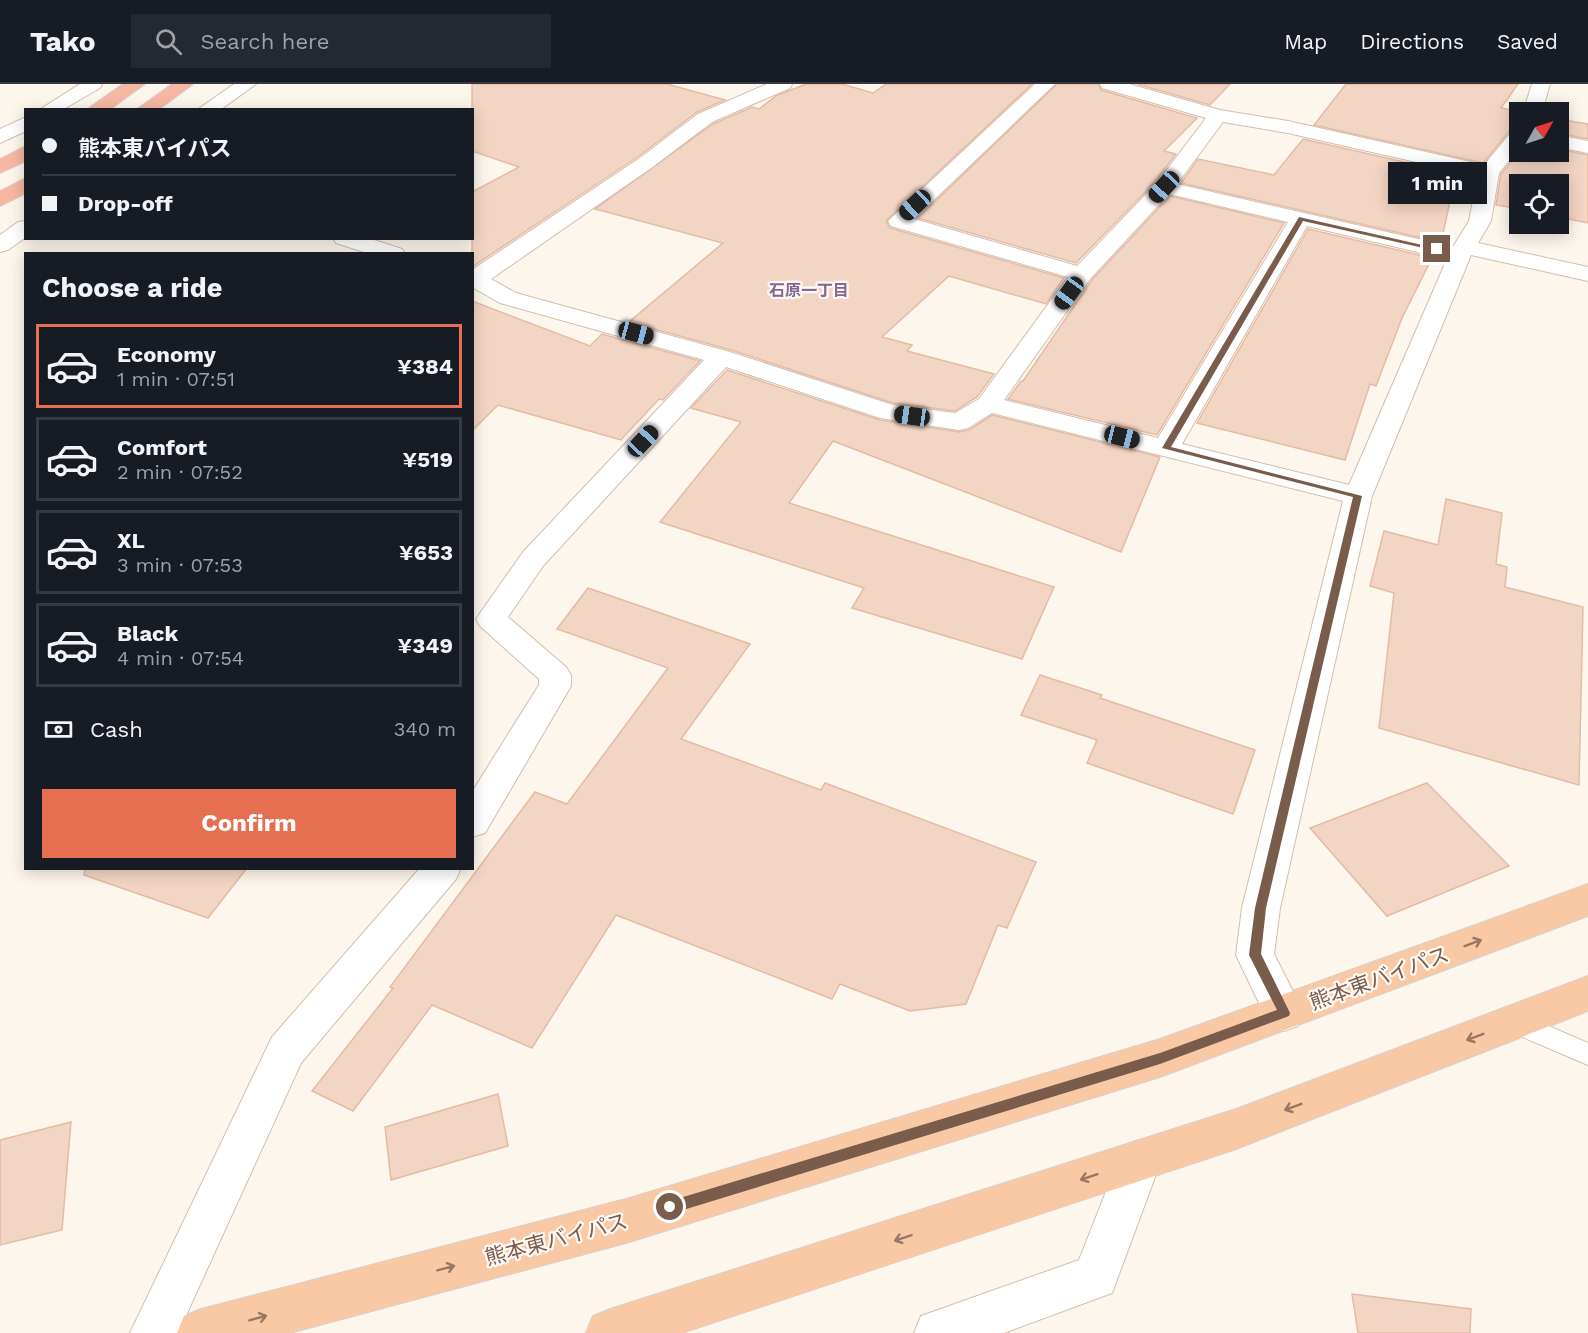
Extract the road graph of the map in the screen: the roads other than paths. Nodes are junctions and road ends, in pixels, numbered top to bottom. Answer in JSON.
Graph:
{"nodes":[{"id":1,"x":93,"y":84,"type":"edge"},
{"id":2,"x":136,"y":84,"type":"edge"},
{"id":3,"x":184,"y":84,"type":"edge"},
{"id":4,"x":247,"y":84,"type":"edge"},
{"id":5,"x":783,"y":84,"type":"edge"},
{"id":6,"x":1046,"y":84,"type":"edge"},
{"id":7,"x":1109,"y":84,"type":"edge"},
{"id":8,"x":1541,"y":84,"type":"edge"},
{"id":9,"x":1536,"y":102,"type":"edge"},
{"id":10,"x":51,"y":108,"type":"edge"},
{"id":11,"x":98,"y":108,"type":"edge"},
{"id":12,"x":148,"y":108,"type":"edge"},
{"id":13,"x":209,"y":108,"type":"edge"},
{"id":14,"x":1218,"y":116,"type":"junction"},
{"id":15,"x":24,"y":124,"type":"edge"},
{"id":16,"x":0,"y":137,"type":"edge"},
{"id":17,"x":1569,"y":143,"type":"edge"},
{"id":18,"x":1509,"y":147,"type":"edge"},
{"id":19,"x":1588,"y":147,"type":"edge"},
{"id":20,"x":24,"y":153,"type":"edge"},
{"id":21,"x":0,"y":167,"type":"edge"},
{"id":22,"x":1489,"y":172,"type":"junction"},
{"id":23,"x":24,"y":185,"type":"edge"},
{"id":24,"x":1164,"y":187,"type":"junction"},
{"id":25,"x":0,"y":200,"type":"edge"},
{"id":26,"x":1301,"y":219,"type":"junction"},
{"id":27,"x":24,"y":228,"type":"edge"},
{"id":28,"x":351,"y":240,"type":"edge"},
{"id":29,"x":0,"y":245,"type":"edge"},
{"id":30,"x":1462,"y":251,"type":"junction"},
{"id":31,"x":388,"y":252,"type":"edge"},
{"id":32,"x":1082,"y":274,"type":"junction"},
{"id":33,"x":1588,"y":274,"type":"edge"},
{"id":34,"x":475,"y":278,"type":"edge"},
{"id":35,"x":721,"y":357,"type":"junction"},
{"id":36,"x":988,"y":404,"type":"junction"},
{"id":37,"x":1166,"y":448,"type":"junction"},
{"id":38,"x":1358,"y":496,"type":"junction"},
{"id":39,"x":474,"y":820,"type":"edge"},
{"id":40,"x":441,"y":870,"type":"edge"},
{"id":41,"x":1588,"y":900,"type":"edge"},
{"id":42,"x":1588,"y":993,"type":"edge"},
{"id":43,"x":1284,"y":1013,"type":"junction"},
{"id":44,"x":1514,"y":1022,"type":"junction"},
{"id":45,"x":1588,"y":1054,"type":"edge"},
{"id":46,"x":1139,"y":1161,"type":"junction"},
{"id":47,"x":154,"y":1333,"type":"edge"},
{"id":48,"x":201,"y":1333,"type":"edge"},
{"id":49,"x":610,"y":1333,"type":"edge"},
{"id":50,"x":938,"y":1333,"type":"edge"}],
"edges":[{"from":1,"to":10,"type":"street"},
{"from":2,"to":11,"type":"highway"},
{"from":3,"to":12,"type":"highway"},
{"from":4,"to":13,"type":"street"},
{"from":5,"to":34,"type":"street"},
{"from":6,"to":32,"type":"street"},
{"from":7,"to":14,"type":"street"},
{"from":8,"to":9,"type":"street"},
{"from":14,"to":22,"type":"street"},
{"from":14,"to":24,"type":"street"},
{"from":15,"to":16,"type":"street"},
{"from":17,"to":19,"type":"street"},
{"from":18,"to":22,"type":"street"},
{"from":20,"to":21,"type":"highway"},
{"from":22,"to":30,"type":"street"},
{"from":23,"to":25,"type":"highway"},
{"from":24,"to":26,"type":"street"},
{"from":24,"to":32,"type":"street"},
{"from":26,"to":30,"type":"street"},
{"from":26,"to":37,"type":"street"},
{"from":27,"to":29,"type":"street"},
{"from":28,"to":31,"type":"street"},
{"from":30,"to":33,"type":"street"},
{"from":30,"to":38,"type":"street"},
{"from":32,"to":36,"type":"street"},
{"from":34,"to":35,"type":"street"},
{"from":35,"to":36,"type":"street"},
{"from":35,"to":39,"type":"street"},
{"from":36,"to":37,"type":"street"},
{"from":37,"to":38,"type":"street"},
{"from":38,"to":43,"type":"street"},
{"from":40,"to":47,"type":"street"},
{"from":43,"to":41,"type":"highway","name":"熊本東バイパス","one_way":true},
{"from":42,"to":44,"type":"highway"},
{"from":48,"to":43,"type":"highway","name":"熊本東バイパス","one_way":true},
{"from":44,"to":45,"type":"lane"},
{"from":44,"to":46,"type":"highway","one_way":true},
{"from":46,"to":49,"type":"highway","one_way":true},
{"from":46,"to":50,"type":"street"}]}
